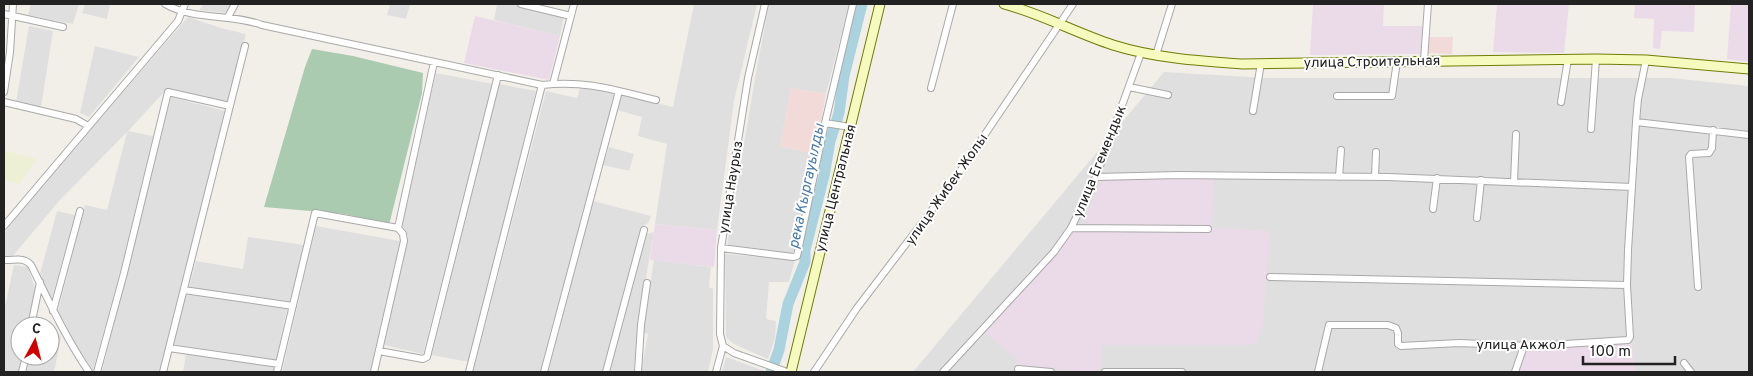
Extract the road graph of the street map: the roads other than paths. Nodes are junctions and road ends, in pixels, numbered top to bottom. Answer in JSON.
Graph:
{"nodes":[{"id":1,"x":13,"y":4,"type":"edge"},
{"id":2,"x":165,"y":4,"type":"edge"},
{"id":3,"x":185,"y":4,"type":"edge"},
{"id":4,"x":235,"y":4,"type":"edge"},
{"id":5,"x":520,"y":4,"type":"edge"},
{"id":6,"x":574,"y":4,"type":"edge"},
{"id":7,"x":765,"y":4,"type":"edge"},
{"id":8,"x":853,"y":4,"type":"edge"},
{"id":9,"x":880,"y":4,"type":"edge"},
{"id":10,"x":953,"y":4,"type":"edge"},
{"id":11,"x":1004,"y":4,"type":"edge"},
{"id":12,"x":1073,"y":4,"type":"edge"},
{"id":13,"x":1172,"y":4,"type":"edge"},
{"id":14,"x":1428,"y":4,"type":"edge"},
{"id":15,"x":183,"y":12,"type":"junction"},
{"id":16,"x":4,"y":14,"type":"edge"},
{"id":17,"x":11,"y":15,"type":"junction"},
{"id":18,"x":571,"y":16,"type":"junction"},
{"id":19,"x":228,"y":17,"type":"junction"},
{"id":20,"x":1059,"y":23,"type":"junction"},
{"id":21,"x":63,"y":27,"type":"dead end"},
{"id":22,"x":245,"y":46,"type":"dead end"},
{"id":23,"x":1140,"y":53,"type":"junction"},
{"id":24,"x":1156,"y":55,"type":"junction"},
{"id":25,"x":1568,"y":59,"type":"junction"},
{"id":26,"x":1596,"y":59,"type":"junction"},
{"id":27,"x":1424,"y":60,"type":"junction"},
{"id":28,"x":1646,"y":60,"type":"junction"},
{"id":29,"x":1397,"y":61,"type":"junction"},
{"id":30,"x":434,"y":62,"type":"junction"},
{"id":31,"x":1260,"y":63,"type":"junction"},
{"id":32,"x":1749,"y":69,"type":"edge"},
{"id":33,"x":498,"y":76,"type":"junction"},
{"id":34,"x":553,"y":84,"type":"junction"},
{"id":35,"x":542,"y":85,"type":"junction"},
{"id":36,"x":1129,"y":87,"type":"junction"},
{"id":37,"x":931,"y":88,"type":"dead end"},
{"id":38,"x":619,"y":91,"type":"junction"},
{"id":39,"x":4,"y":92,"type":"edge"},
{"id":40,"x":1168,"y":95,"type":"dead end"},
{"id":41,"x":1337,"y":96,"type":"dead end"},
{"id":42,"x":656,"y":100,"type":"dead end"},
{"id":43,"x":4,"y":102,"type":"edge"},
{"id":44,"x":1561,"y":102,"type":"dead end"},
{"id":45,"x":230,"y":106,"type":"junction"},
{"id":46,"x":1253,"y":111,"type":"dead end"},
{"id":47,"x":1636,"y":122,"type":"junction"},
{"id":48,"x":827,"y":123,"type":"junction"},
{"id":49,"x":88,"y":126,"type":"junction"},
{"id":50,"x":847,"y":127,"type":"junction"},
{"id":51,"x":1592,"y":129,"type":"dead end"},
{"id":52,"x":1713,"y":130,"type":"junction"},
{"id":53,"x":1516,"y":134,"type":"dead end"},
{"id":54,"x":1749,"y":135,"type":"edge"},
{"id":55,"x":1341,"y":150,"type":"dead end"},
{"id":56,"x":1376,"y":152,"type":"dead end"},
{"id":57,"x":1096,"y":177,"type":"junction"},
{"id":58,"x":1339,"y":177,"type":"junction"},
{"id":59,"x":1374,"y":177,"type":"junction"},
{"id":60,"x":1437,"y":178,"type":"junction"},
{"id":61,"x":1481,"y":180,"type":"junction"},
{"id":62,"x":1514,"y":182,"type":"junction"},
{"id":63,"x":1632,"y":187,"type":"junction"},
{"id":64,"x":1433,"y":209,"type":"dead end"},
{"id":65,"x":80,"y":211,"type":"dead end"},
{"id":66,"x":1477,"y":218,"type":"dead end"},
{"id":67,"x":4,"y":226,"type":"edge"},
{"id":68,"x":398,"y":228,"type":"junction"},
{"id":69,"x":1071,"y":228,"type":"junction"},
{"id":70,"x":1208,"y":229,"type":"dead end"},
{"id":71,"x":644,"y":230,"type":"dead end"},
{"id":72,"x":721,"y":248,"type":"junction"},
{"id":73,"x":4,"y":260,"type":"edge"},
{"id":74,"x":1270,"y":277,"type":"dead end"},
{"id":75,"x":40,"y":282,"type":"junction"},
{"id":76,"x":647,"y":283,"type":"dead end"},
{"id":77,"x":1627,"y":285,"type":"junction"},
{"id":78,"x":1698,"y":288,"type":"dead end"},
{"id":79,"x":184,"y":290,"type":"junction"},
{"id":80,"x":293,"y":306,"type":"junction"},
{"id":81,"x":53,"y":312,"type":"junction"},
{"id":82,"x":33,"y":316,"type":"edge"},
{"id":83,"x":723,"y":346,"type":"junction"},
{"id":84,"x":1524,"y":346,"type":"junction"},
{"id":85,"x":169,"y":348,"type":"junction"},
{"id":86,"x":379,"y":351,"type":"junction"},
{"id":87,"x":1684,"y":363,"type":"dead end"},
{"id":88,"x":279,"y":364,"type":"junction"},
{"id":89,"x":1018,"y":369,"type":"dead end"},
{"id":90,"x":89,"y":372,"type":"edge"},
{"id":91,"x":97,"y":372,"type":"edge"},
{"id":92,"x":163,"y":372,"type":"edge"},
{"id":93,"x":277,"y":372,"type":"edge"},
{"id":94,"x":374,"y":372,"type":"edge"},
{"id":95,"x":469,"y":372,"type":"edge"},
{"id":96,"x":544,"y":372,"type":"edge"},
{"id":97,"x":606,"y":372,"type":"edge"},
{"id":98,"x":638,"y":372,"type":"edge"},
{"id":99,"x":716,"y":372,"type":"edge"},
{"id":100,"x":787,"y":372,"type":"edge"},
{"id":101,"x":791,"y":372,"type":"edge"},
{"id":102,"x":814,"y":372,"type":"edge"},
{"id":103,"x":943,"y":372,"type":"edge"},
{"id":104,"x":1051,"y":372,"type":"edge"},
{"id":105,"x":1105,"y":372,"type":"edge"},
{"id":106,"x":1182,"y":372,"type":"edge"},
{"id":107,"x":1318,"y":372,"type":"edge"},
{"id":108,"x":1515,"y":372,"type":"edge"},
{"id":109,"x":1691,"y":372,"type":"edge"}],
"edges":[{"from":1,"to":17,"type":"street"},
{"from":2,"to":15,"type":"street"},
{"from":3,"to":15,"type":"street"},
{"from":4,"to":19,"type":"street"},
{"from":5,"to":18,"type":"street"},
{"from":6,"to":18,"type":"street"},
{"from":7,"to":72,"type":"street","name":"улица Наурыз"},
{"from":8,"to":48,"type":"street"},
{"from":9,"to":50,"type":"main road","name":"улица Центральная"},
{"from":10,"to":37,"type":"street"},
{"from":11,"to":20,"type":"main road","name":"улица Строительная"},
{"from":12,"to":20,"type":"street","name":"улица Жибек Жолы"},
{"from":13,"to":24,"type":"street"},
{"from":14,"to":27,"type":"street"},
{"from":15,"to":19,"type":"street"},
{"from":15,"to":49,"type":"street"},
{"from":16,"to":17,"type":"street"},
{"from":17,"to":21,"type":"street"},
{"from":17,"to":39,"type":"street"},
{"from":18,"to":34,"type":"street"},
{"from":19,"to":30,"type":"street"},
{"from":20,"to":23,"type":"main road","name":"улица Строительная"},
{"from":20,"to":102,"type":"street","name":"улица Жибек Жолы"},
{"from":22,"to":45,"type":"street"},
{"from":23,"to":24,"type":"main road","name":"улица Строительная"},
{"from":23,"to":36,"type":"street","name":"улица Егемендык"},
{"from":24,"to":31,"type":"main road","name":"улица Строительная"},
{"from":25,"to":26,"type":"main road","name":"улица Строительная"},
{"from":25,"to":27,"type":"main road","name":"улица Строительная"},
{"from":25,"to":44,"type":"street"},
{"from":26,"to":28,"type":"main road","name":"улица Строительная"},
{"from":26,"to":51,"type":"street"},
{"from":27,"to":29,"type":"main road","name":"улица Строительная"},
{"from":28,"to":32,"type":"main road","name":"улица Строительная"},
{"from":28,"to":47,"type":"street","name":"улица Акжол"},
{"from":29,"to":31,"type":"main road","name":"улица Строительная"},
{"from":29,"to":41,"type":"street"},
{"from":30,"to":33,"type":"street"},
{"from":30,"to":68,"type":"street"},
{"from":31,"to":46,"type":"street"},
{"from":33,"to":35,"type":"street"},
{"from":33,"to":86,"type":"street"},
{"from":34,"to":35,"type":"street"},
{"from":34,"to":38,"type":"street"},
{"from":35,"to":95,"type":"street"},
{"from":36,"to":40,"type":"street"},
{"from":36,"to":57,"type":"street","name":"улица Егемендык"},
{"from":38,"to":42,"type":"street"},
{"from":38,"to":96,"type":"street"},
{"from":43,"to":49,"type":"street"},
{"from":45,"to":79,"type":"street"},
{"from":45,"to":91,"type":"street"},
{"from":47,"to":52,"type":"street"},
{"from":47,"to":63,"type":"street","name":"улица Акжол"},
{"from":48,"to":50,"type":"street"},
{"from":48,"to":72,"type":"street"},
{"from":49,"to":67,"type":"street"},
{"from":50,"to":101,"type":"main road","name":"улица Центральная"},
{"from":52,"to":54,"type":"street"},
{"from":52,"to":78,"type":"street"},
{"from":53,"to":62,"type":"street"},
{"from":55,"to":58,"type":"street"},
{"from":56,"to":59,"type":"street"},
{"from":57,"to":58,"type":"street"},
{"from":57,"to":69,"type":"street","name":"улица Егемендык"},
{"from":58,"to":59,"type":"street"},
{"from":59,"to":60,"type":"street"},
{"from":60,"to":61,"type":"street"},
{"from":60,"to":64,"type":"street"},
{"from":61,"to":62,"type":"street"},
{"from":61,"to":66,"type":"street"},
{"from":62,"to":63,"type":"street"},
{"from":63,"to":77,"type":"street","name":"улица Акжол"},
{"from":65,"to":81,"type":"street"},
{"from":68,"to":80,"type":"street"},
{"from":68,"to":86,"type":"street"},
{"from":69,"to":70,"type":"street"},
{"from":69,"to":103,"type":"street","name":"улица Егемендык"},
{"from":71,"to":97,"type":"street"},
{"from":72,"to":83,"type":"street","name":"улица Наурыз"},
{"from":73,"to":75,"type":"street"},
{"from":74,"to":77,"type":"street"},
{"from":75,"to":81,"type":"street"},
{"from":75,"to":82,"type":"street"},
{"from":76,"to":98,"type":"street"},
{"from":77,"to":84,"type":"street","name":"улица Акжол"},
{"from":79,"to":80,"type":"street"},
{"from":79,"to":85,"type":"street"},
{"from":80,"to":88,"type":"street"},
{"from":81,"to":90,"type":"street"},
{"from":83,"to":99,"type":"street","name":"улица Наурыз"},
{"from":83,"to":100,"type":"street"},
{"from":84,"to":107,"type":"street","name":"улица Акжол"},
{"from":84,"to":108,"type":"street"},
{"from":85,"to":88,"type":"street"},
{"from":85,"to":92,"type":"street"},
{"from":86,"to":94,"type":"street"},
{"from":87,"to":109,"type":"street"},
{"from":88,"to":93,"type":"street"},
{"from":89,"to":104,"type":"street"},
{"from":105,"to":106,"type":"street"}]}
